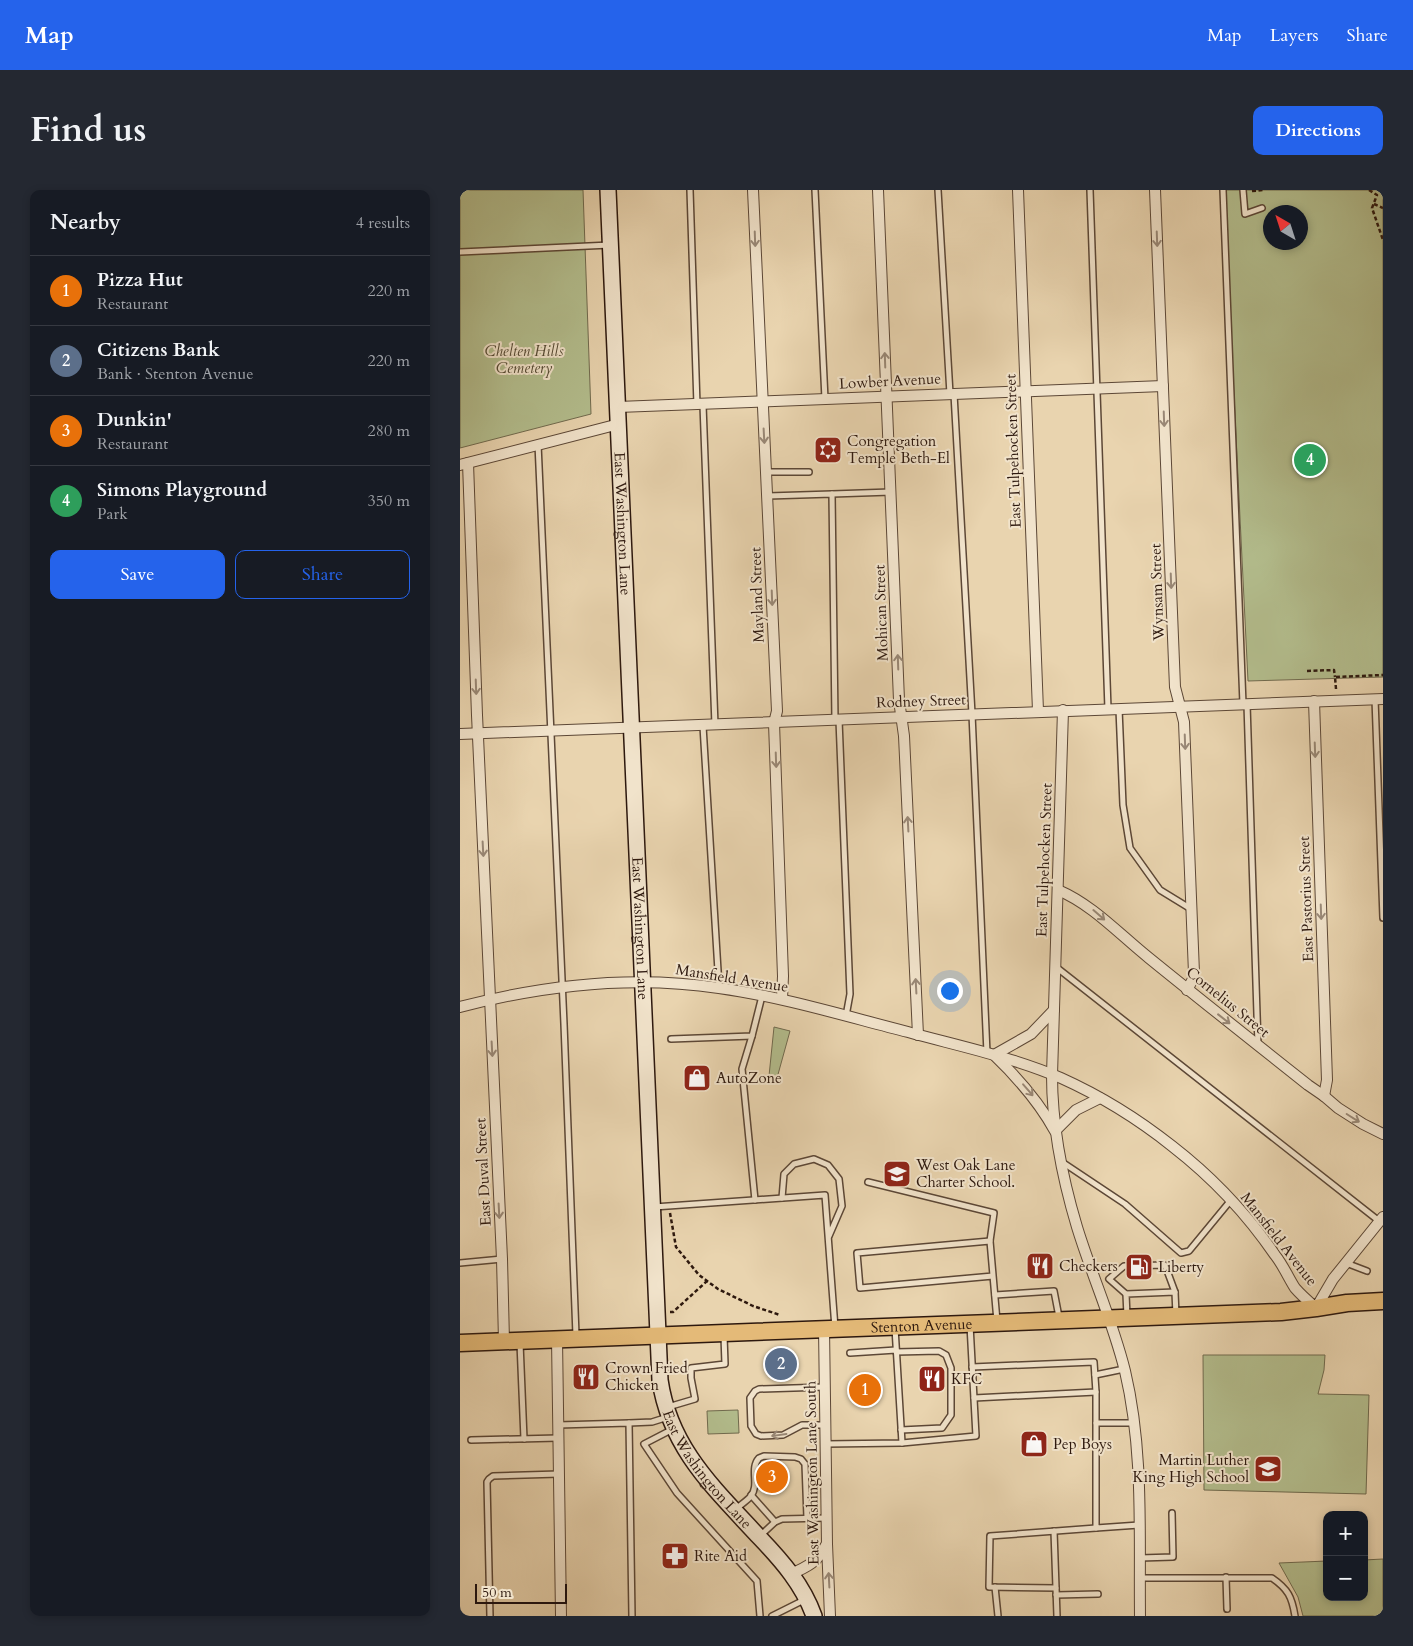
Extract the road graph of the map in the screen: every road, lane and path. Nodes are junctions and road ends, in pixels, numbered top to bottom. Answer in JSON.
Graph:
{"nodes":[{"id":1,"x":608,"y":190,"type":"edge"},
{"id":2,"x":690,"y":190,"type":"edge"},
{"id":3,"x":753,"y":190,"type":"edge"},
{"id":4,"x":815,"y":190,"type":"edge"},
{"id":5,"x":878,"y":190,"type":"edge"},
{"id":6,"x":938,"y":190,"type":"edge"},
{"id":7,"x":1018,"y":190,"type":"edge"},
{"id":8,"x":1090,"y":190,"type":"edge"},
{"id":9,"x":1156,"y":190,"type":"edge"},
{"id":10,"x":1223,"y":190,"type":"edge"},
{"id":11,"x":1242,"y":190,"type":"edge"},
{"id":12,"x":1369,"y":190,"type":"edge"},
{"id":13,"x":1374,"y":204,"type":"junction"},
{"id":14,"x":1262,"y":208,"type":"dead end"},
{"id":15,"x":1383,"y":208,"type":"edge"},
{"id":16,"x":1383,"y":240,"type":"edge"},
{"id":17,"x":610,"y":246,"type":"junction"},
{"id":18,"x":460,"y":252,"type":"edge"},
{"id":19,"x":1163,"y":386,"type":"junction"},
{"id":20,"x":1097,"y":388,"type":"junction"},
{"id":21,"x":1026,"y":391,"type":"junction"},
{"id":22,"x":952,"y":394,"type":"junction"},
{"id":23,"x":886,"y":397,"type":"junction"},
{"id":24,"x":825,"y":399,"type":"junction"},
{"id":25,"x":762,"y":402,"type":"junction"},
{"id":26,"x":700,"y":405,"type":"junction"},
{"id":27,"x":618,"y":407,"type":"junction"},
{"id":28,"x":619,"y":424,"type":"junction"},
{"id":29,"x":538,"y":444,"type":"junction"},
{"id":30,"x":464,"y":464,"type":"edge"},
{"id":31,"x":765,"y":472,"type":"junction"},
{"id":32,"x":809,"y":472,"type":"dead end"},
{"id":33,"x":891,"y":492,"type":"junction"},
{"id":34,"x":832,"y":494,"type":"junction"},
{"id":35,"x":768,"y":496,"type":"junction"},
{"id":36,"x":1307,"y":671,"type":"dead end"},
{"id":37,"x":1383,"y":675,"type":"edge"},
{"id":38,"x":1335,"y":677,"type":"junction"},
{"id":39,"x":1379,"y":699,"type":"edge"},
{"id":40,"x":1336,"y":700,"type":"junction"},
{"id":41,"x":1314,"y":701,"type":"junction"},
{"id":42,"x":1245,"y":704,"type":"junction"},
{"id":43,"x":1180,"y":706,"type":"junction"},
{"id":44,"x":1119,"y":708,"type":"junction"},
{"id":45,"x":1108,"y":709,"type":"junction"},
{"id":46,"x":1063,"y":710,"type":"junction"},
{"id":47,"x":1038,"y":711,"type":"junction"},
{"id":48,"x":972,"y":714,"type":"junction"},
{"id":49,"x":902,"y":717,"type":"junction"},
{"id":50,"x":837,"y":720,"type":"junction"},
{"id":51,"x":774,"y":723,"type":"junction"},
{"id":52,"x":715,"y":725,"type":"junction"},
{"id":53,"x":703,"y":726,"type":"junction"},
{"id":54,"x":631,"y":728,"type":"junction"},
{"id":55,"x":551,"y":732,"type":"junction"},
{"id":56,"x":460,"y":734,"type":"edge"},
{"id":57,"x":478,"y":734,"type":"junction"},
{"id":58,"x":1058,"y":890,"type":"junction"},
{"id":59,"x":1192,"y":909,"type":"junction"},
{"id":60,"x":1383,"y":918,"type":"edge"},
{"id":61,"x":1055,"y":967,"type":"junction"},
{"id":62,"x":642,"y":982,"type":"junction"},
{"id":63,"x":562,"y":987,"type":"junction"},
{"id":64,"x":718,"y":988,"type":"junction"},
{"id":65,"x":1187,"y":990,"type":"junction"},
{"id":66,"x":762,"y":995,"type":"junction"},
{"id":67,"x":782,"y":999,"type":"junction"},
{"id":68,"x":490,"y":1000,"type":"junction"},
{"id":69,"x":460,"y":1008,"type":"edge"},
{"id":70,"x":1054,"y":1010,"type":"junction"},
{"id":71,"x":846,"y":1016,"type":"junction"},
{"id":72,"x":918,"y":1035,"type":"junction"},
{"id":73,"x":752,"y":1036,"type":"junction"},
{"id":74,"x":671,"y":1039,"type":"dead end"},
{"id":75,"x":1258,"y":1046,"type":"junction"},
{"id":76,"x":991,"y":1054,"type":"junction"},
{"id":77,"x":1052,"y":1075,"type":"junction"},
{"id":78,"x":1324,"y":1096,"type":"junction"},
{"id":79,"x":1100,"y":1098,"type":"junction"},
{"id":80,"x":1055,"y":1131,"type":"junction"},
{"id":81,"x":1383,"y":1134,"type":"edge"},
{"id":82,"x":1060,"y":1161,"type":"junction"},
{"id":83,"x":868,"y":1182,"type":"dead end"},
{"id":84,"x":782,"y":1198,"type":"junction"},
{"id":85,"x":755,"y":1200,"type":"junction"},
{"id":86,"x":1231,"y":1200,"type":"junction"},
{"id":87,"x":669,"y":1206,"type":"junction"},
{"id":88,"x":651,"y":1208,"type":"junction"},
{"id":89,"x":1381,"y":1219,"type":"edge"},
{"id":90,"x":828,"y":1238,"type":"junction"},
{"id":91,"x":990,"y":1241,"type":"junction"},
{"id":92,"x":502,"y":1259,"type":"junction"},
{"id":93,"x":460,"y":1263,"type":"edge"},
{"id":94,"x":1346,"y":1263,"type":"junction"},
{"id":95,"x":1367,"y":1271,"type":"dead end"},
{"id":96,"x":993,"y":1276,"type":"junction"},
{"id":97,"x":1109,"y":1279,"type":"junction"},
{"id":98,"x":1095,"y":1280,"type":"junction"},
{"id":99,"x":707,"y":1281,"type":"junction"},
{"id":100,"x":1126,"y":1291,"type":"junction"},
{"id":101,"x":1175,"y":1292,"type":"junction"},
{"id":102,"x":995,"y":1295,"type":"junction"},
{"id":103,"x":1383,"y":1302,"type":"edge"},
{"id":104,"x":1316,"y":1308,"type":"junction"},
{"id":105,"x":674,"y":1312,"type":"dead end"},
{"id":106,"x":780,"y":1315,"type":"dead end"},
{"id":107,"x":1176,"y":1315,"type":"junction"},
{"id":108,"x":1127,"y":1317,"type":"junction"},
{"id":109,"x":1108,"y":1318,"type":"junction"},
{"id":110,"x":1059,"y":1320,"type":"junction"},
{"id":111,"x":997,"y":1322,"type":"junction"},
{"id":112,"x":969,"y":1323,"type":"junction"},
{"id":113,"x":894,"y":1326,"type":"junction"},
{"id":114,"x":829,"y":1328,"type":"junction"},
{"id":115,"x":724,"y":1332,"type":"junction"},
{"id":116,"x":657,"y":1335,"type":"junction"},
{"id":117,"x":576,"y":1338,"type":"junction"},
{"id":118,"x":557,"y":1339,"type":"junction"},
{"id":119,"x":520,"y":1340,"type":"junction"},
{"id":120,"x":504,"y":1341,"type":"junction"},
{"id":121,"x":460,"y":1343,"type":"edge"},
{"id":122,"x":896,"y":1351,"type":"junction"},
{"id":123,"x":850,"y":1353,"type":"dead end"},
{"id":124,"x":972,"y":1367,"type":"junction"},
{"id":125,"x":1124,"y":1369,"type":"junction"},
{"id":126,"x":1095,"y":1375,"type":"junction"},
{"id":127,"x":825,"y":1387,"type":"junction"},
{"id":128,"x":1096,"y":1392,"type":"junction"},
{"id":129,"x":974,"y":1398,"type":"junction"},
{"id":130,"x":669,"y":1418,"type":"junction"},
{"id":131,"x":629,"y":1423,"type":"junction"},
{"id":132,"x":1096,"y":1423,"type":"junction"},
{"id":133,"x":1134,"y":1423,"type":"junction"},
{"id":134,"x":558,"y":1425,"type":"junction"},
{"id":135,"x":826,"y":1425,"type":"junction"},
{"id":136,"x":902,"y":1430,"type":"junction"},
{"id":137,"x":558,"y":1438,"type":"junction"},
{"id":138,"x":524,"y":1439,"type":"junction"},
{"id":139,"x":471,"y":1440,"type":"dead end"},
{"id":140,"x":902,"y":1443,"type":"junction"},
{"id":141,"x":826,"y":1444,"type":"junction"},
{"id":142,"x":559,"y":1474,"type":"junction"},
{"id":143,"x":751,"y":1496,"type":"junction"},
{"id":144,"x":734,"y":1510,"type":"junction"},
{"id":145,"x":1172,"y":1514,"type":"dead end"},
{"id":146,"x":807,"y":1518,"type":"junction"},
{"id":147,"x":827,"y":1518,"type":"junction"},
{"id":148,"x":775,"y":1522,"type":"junction"},
{"id":149,"x":1139,"y":1525,"type":"junction"},
{"id":150,"x":1096,"y":1528,"type":"junction"},
{"id":151,"x":1054,"y":1531,"type":"junction"},
{"id":152,"x":759,"y":1537,"type":"junction"},
{"id":153,"x":827,"y":1544,"type":"junction"},
{"id":154,"x":1139,"y":1558,"type":"junction"},
{"id":155,"x":791,"y":1574,"type":"junction"},
{"id":156,"x":1226,"y":1577,"type":"junction"},
{"id":157,"x":1140,"y":1578,"type":"junction"},
{"id":158,"x":995,"y":1587,"type":"junction"},
{"id":159,"x":1056,"y":1588,"type":"junction"},
{"id":160,"x":1098,"y":1594,"type":"dead end"},
{"id":161,"x":1056,"y":1595,"type":"junction"},
{"id":162,"x":806,"y":1599,"type":"junction"},
{"id":163,"x":1227,"y":1609,"type":"dead end"},
{"id":164,"x":490,"y":1616,"type":"edge"},
{"id":165,"x":561,"y":1616,"type":"edge"},
{"id":166,"x":632,"y":1616,"type":"edge"},
{"id":167,"x":760,"y":1616,"type":"edge"},
{"id":168,"x":772,"y":1616,"type":"edge"},
{"id":169,"x":814,"y":1616,"type":"edge"},
{"id":170,"x":830,"y":1616,"type":"edge"},
{"id":171,"x":998,"y":1616,"type":"edge"},
{"id":172,"x":1057,"y":1616,"type":"edge"},
{"id":173,"x":1140,"y":1616,"type":"edge"},
{"id":174,"x":1295,"y":1616,"type":"edge"}],
"edges":[{"from":1,"to":17,"type":"main road","name":"East Washington Lane"},
{"from":2,"to":26,"type":"lane"},
{"from":3,"to":25,"type":"street","name":"Mayland Street","one_way":true},
{"from":4,"to":24,"type":"lane"},
{"from":23,"to":5,"type":"street","name":"Mohican Street","one_way":true},
{"from":6,"to":22,"type":"lane"},
{"from":7,"to":21,"type":"street","name":"East Tulpehocken Street"},
{"from":8,"to":20,"type":"lane"},
{"from":9,"to":19,"type":"street","name":"Wynsam Street","one_way":true},
{"from":10,"to":42,"type":"lane"},
{"from":11,"to":14,"type":"lane"},
{"from":12,"to":13,"type":"path"},
{"from":13,"to":15,"type":"path"},
{"from":13,"to":16,"type":"path"},
{"from":17,"to":18,"type":"lane"},
{"from":17,"to":27,"type":"main road","name":"East Washington Lane"},
{"from":19,"to":20,"type":"street","name":"Lowber Avenue"},
{"from":19,"to":43,"type":"street","name":"Wynsam Street","one_way":true},
{"from":20,"to":21,"type":"street","name":"Lowber Avenue"},
{"from":20,"to":45,"type":"lane"},
{"from":21,"to":22,"type":"street","name":"Lowber Avenue"},
{"from":21,"to":47,"type":"street","name":"East Tulpehocken Street"},
{"from":22,"to":23,"type":"street","name":"Lowber Avenue"},
{"from":22,"to":48,"type":"lane"},
{"from":23,"to":24,"type":"street","name":"Lowber Avenue"},
{"from":23,"to":33,"type":"street","name":"Mohican Street"},
{"from":24,"to":25,"type":"street","name":"Lowber Avenue"},
{"from":25,"to":26,"type":"street","name":"Lowber Avenue"},
{"from":25,"to":31,"type":"street","name":"Mayland Street","one_way":true},
{"from":26,"to":27,"type":"street","name":"Lowber Avenue"},
{"from":26,"to":52,"type":"lane"},
{"from":27,"to":28,"type":"main road","name":"East Washington Lane"},
{"from":28,"to":29,"type":"street"},
{"from":28,"to":54,"type":"main road","name":"East Washington Lane"},
{"from":29,"to":30,"type":"street"},
{"from":29,"to":55,"type":"lane"},
{"from":30,"to":57,"type":"street","name":"East Duval Street","one_way":true},
{"from":31,"to":32,"type":"lane"},
{"from":31,"to":35,"type":"street","name":"Mayland Street"},
{"from":33,"to":34,"type":"lane"},
{"from":49,"to":33,"type":"street","name":"Mohican Street","one_way":true},
{"from":34,"to":35,"type":"lane"},
{"from":34,"to":50,"type":"lane"},
{"from":35,"to":51,"type":"street","name":"Mayland Street","one_way":true},
{"from":36,"to":38,"type":"path"},
{"from":37,"to":38,"type":"path"},
{"from":38,"to":40,"type":"path"},
{"from":39,"to":40,"type":"street","name":"Rodney Street"},
{"from":39,"to":60,"type":"lane"},
{"from":40,"to":41,"type":"street","name":"Rodney Street"},
{"from":41,"to":42,"type":"street","name":"Rodney Street"},
{"from":41,"to":78,"type":"street","name":"East Pastorius Street","one_way":true},
{"from":42,"to":43,"type":"street","name":"Rodney Street"},
{"from":42,"to":75,"type":"lane"},
{"from":43,"to":44,"type":"street","name":"Rodney Street"},
{"from":43,"to":59,"type":"street","name":"Wynsam Street","one_way":true},
{"from":44,"to":45,"type":"street","name":"Rodney Street"},
{"from":44,"to":59,"type":"lane"},
{"from":45,"to":46,"type":"street","name":"Rodney Street"},
{"from":46,"to":47,"type":"street","name":"Rodney Street"},
{"from":46,"to":58,"type":"street","name":"East Tulpehocken Street"},
{"from":47,"to":48,"type":"street","name":"Rodney Street"},
{"from":48,"to":49,"type":"street","name":"Rodney Street"},
{"from":48,"to":76,"type":"lane"},
{"from":49,"to":50,"type":"street","name":"Rodney Street"},
{"from":72,"to":49,"type":"street","name":"Mohican Street","one_way":true},
{"from":50,"to":51,"type":"street","name":"Rodney Street"},
{"from":50,"to":71,"type":"lane"},
{"from":51,"to":52,"type":"street","name":"Rodney Street"},
{"from":51,"to":67,"type":"street","name":"Mayland Street","one_way":true},
{"from":52,"to":53,"type":"street","name":"Rodney Street"},
{"from":53,"to":54,"type":"street","name":"Rodney Street"},
{"from":53,"to":64,"type":"lane"},
{"from":54,"to":55,"type":"street","name":"Rodney Street"},
{"from":54,"to":62,"type":"main road","name":"East Washington Lane"},
{"from":55,"to":57,"type":"street","name":"Rodney Street"},
{"from":55,"to":63,"type":"lane"},
{"from":56,"to":57,"type":"street","name":"Rodney Street"},
{"from":57,"to":68,"type":"street","name":"East Duval Street","one_way":true},
{"from":58,"to":61,"type":"street","name":"East Tulpehocken Street"},
{"from":58,"to":65,"type":"street","name":"Cornelius Street","one_way":true},
{"from":59,"to":65,"type":"street","name":"Wynsam Street"},
{"from":61,"to":70,"type":"street","name":"East Tulpehocken Street"},
{"from":61,"to":89,"type":"lane"},
{"from":62,"to":63,"type":"street","name":"Mansfield Avenue"},
{"from":62,"to":64,"type":"street","name":"Mansfield Avenue"},
{"from":62,"to":88,"type":"main road","name":"East Washington Lane"},
{"from":63,"to":68,"type":"street","name":"Mansfield Avenue"},
{"from":63,"to":117,"type":"lane"},
{"from":64,"to":66,"type":"street","name":"Mansfield Avenue"},
{"from":65,"to":75,"type":"street","name":"Cornelius Street","one_way":true},
{"from":66,"to":67,"type":"street","name":"Mansfield Avenue"},
{"from":66,"to":73,"type":"lane"},
{"from":67,"to":71,"type":"street","name":"Mansfield Avenue"},
{"from":68,"to":69,"type":"street","name":"Mansfield Avenue"},
{"from":68,"to":92,"type":"street","name":"East Duval Street","one_way":true},
{"from":70,"to":76,"type":"street"},
{"from":70,"to":77,"type":"street","name":"East Tulpehocken Street"},
{"from":71,"to":72,"type":"street","name":"Mansfield Avenue"},
{"from":72,"to":76,"type":"street","name":"Mansfield Avenue"},
{"from":73,"to":74,"type":"lane"},
{"from":73,"to":85,"type":"lane"},
{"from":75,"to":78,"type":"street","name":"Cornelius Street"},
{"from":76,"to":77,"type":"street","name":"Mansfield Avenue"},
{"from":76,"to":80,"type":"street","one_way":true},
{"from":77,"to":79,"type":"street","name":"Mansfield Avenue"},
{"from":77,"to":80,"type":"street","name":"East Tulpehocken Street"},
{"from":78,"to":81,"type":"street","name":"Cornelius Street","one_way":true},
{"from":79,"to":80,"type":"street"},
{"from":79,"to":86,"type":"street","name":"Mansfield Avenue"},
{"from":80,"to":82,"type":"street","name":"East Tulpehocken Street"},
{"from":82,"to":86,"type":"lane"},
{"from":82,"to":98,"type":"street","name":"East Tulpehocken Street"},
{"from":83,"to":91,"type":"lane"},
{"from":84,"to":85,"type":"lane"},
{"from":84,"to":90,"type":"lane"},
{"from":84,"to":90,"type":"lane"},
{"from":85,"to":87,"type":"lane"},
{"from":86,"to":104,"type":"street","name":"Mansfield Avenue"},
{"from":87,"to":88,"type":"lane"},
{"from":87,"to":99,"type":"path"},
{"from":88,"to":116,"type":"main road","name":"East Washington Lane"},
{"from":89,"to":94,"type":"street"},
{"from":90,"to":114,"type":"lane"},
{"from":91,"to":96,"type":"lane"},
{"from":91,"to":96,"type":"lane"},
{"from":92,"to":93,"type":"lane"},
{"from":92,"to":120,"type":"street","name":"East Duval Street"},
{"from":94,"to":95,"type":"lane"},
{"from":94,"to":104,"type":"street"},
{"from":96,"to":102,"type":"lane"},
{"from":97,"to":98,"type":"lane"},
{"from":97,"to":100,"type":"lane"},
{"from":97,"to":101,"type":"lane"},
{"from":98,"to":109,"type":"street","name":"East Tulpehocken Street"},
{"from":99,"to":105,"type":"path"},
{"from":99,"to":106,"type":"path"},
{"from":100,"to":101,"type":"lane"},
{"from":100,"to":108,"type":"lane"},
{"from":101,"to":107,"type":"lane"},
{"from":102,"to":110,"type":"lane"},
{"from":102,"to":111,"type":"lane"},
{"from":103,"to":104,"type":"main road","name":"Stenton Avenue"},
{"from":104,"to":107,"type":"main road","name":"Stenton Avenue"},
{"from":107,"to":108,"type":"main road","name":"Stenton Avenue"},
{"from":108,"to":109,"type":"main road","name":"Stenton Avenue"},
{"from":109,"to":110,"type":"main road","name":"Stenton Avenue"},
{"from":109,"to":125,"type":"street","name":"East Tulpehocken Street"},
{"from":110,"to":111,"type":"main road","name":"Stenton Avenue"},
{"from":111,"to":112,"type":"main road","name":"Stenton Avenue"},
{"from":112,"to":113,"type":"main road","name":"Stenton Avenue"},
{"from":112,"to":124,"type":"lane"},
{"from":113,"to":114,"type":"main road","name":"Stenton Avenue"},
{"from":113,"to":122,"type":"lane"},
{"from":114,"to":115,"type":"main road","name":"Stenton Avenue"},
{"from":114,"to":127,"type":"street","name":"East Washington Lane South"},
{"from":115,"to":116,"type":"main road","name":"Stenton Avenue"},
{"from":115,"to":130,"type":"lane"},
{"from":116,"to":117,"type":"main road","name":"Stenton Avenue"},
{"from":116,"to":130,"type":"main road","name":"East Washington Lane"},
{"from":117,"to":118,"type":"main road","name":"Stenton Avenue"},
{"from":118,"to":119,"type":"main road","name":"Stenton Avenue"},
{"from":118,"to":134,"type":"street"},
{"from":119,"to":120,"type":"main road","name":"Stenton Avenue"},
{"from":119,"to":138,"type":"lane"},
{"from":120,"to":121,"type":"main road","name":"Stenton Avenue"},
{"from":122,"to":123,"type":"lane"},
{"from":122,"to":136,"type":"lane"},
{"from":122,"to":136,"type":"lane"},
{"from":124,"to":126,"type":"lane"},
{"from":124,"to":129,"type":"lane"},
{"from":125,"to":126,"type":"lane"},
{"from":125,"to":133,"type":"street","name":"East Tulpehocken Street"},
{"from":126,"to":128,"type":"lane"},
{"from":127,"to":135,"type":"street","name":"East Washington Lane South"},
{"from":135,"to":127,"type":"lane","one_way":true},
{"from":128,"to":129,"type":"lane"},
{"from":128,"to":132,"type":"lane"},
{"from":129,"to":140,"type":"lane"},
{"from":130,"to":131,"type":"lane"},
{"from":130,"to":144,"type":"main road","name":"East Washington Lane"},
{"from":130,"to":167,"type":"lane"},
{"from":131,"to":134,"type":"lane"},
{"from":131,"to":166,"type":"lane"},
{"from":132,"to":133,"type":"lane"},
{"from":132,"to":150,"type":"lane"},
{"from":133,"to":149,"type":"street","name":"East Tulpehocken Street"},
{"from":134,"to":137,"type":"street"},
{"from":135,"to":141,"type":"street","name":"East Washington Lane South"},
{"from":136,"to":140,"type":"lane"},
{"from":137,"to":138,"type":"lane"},
{"from":137,"to":142,"type":"street"},
{"from":138,"to":139,"type":"lane"},
{"from":140,"to":141,"type":"lane"},
{"from":141,"to":147,"type":"street","name":"East Washington Lane South"},
{"from":142,"to":164,"type":"lane"},
{"from":142,"to":165,"type":"street"},
{"from":143,"to":144,"type":"lane"},
{"from":143,"to":146,"type":"lane"},
{"from":143,"to":148,"type":"lane"},
{"from":144,"to":152,"type":"main road","name":"East Washington Lane"},
{"from":145,"to":154,"type":"lane"},
{"from":146,"to":147,"type":"lane"},
{"from":146,"to":148,"type":"lane"},
{"from":147,"to":153,"type":"street","name":"East Washington Lane South"},
{"from":148,"to":152,"type":"lane"},
{"from":149,"to":150,"type":"lane"},
{"from":149,"to":154,"type":"street","name":"East Tulpehocken Street"},
{"from":150,"to":151,"type":"lane"},
{"from":151,"to":158,"type":"lane"},
{"from":151,"to":159,"type":"lane"},
{"from":152,"to":155,"type":"main road","name":"East Washington Lane"},
{"from":153,"to":155,"type":"street"},
{"from":170,"to":153,"type":"street","name":"East Washington Lane South","one_way":true},
{"from":154,"to":157,"type":"street","name":"East Tulpehocken Street"},
{"from":155,"to":162,"type":"main road","name":"East Washington Lane"},
{"from":156,"to":157,"type":"lane"},
{"from":156,"to":163,"type":"lane"},
{"from":156,"to":174,"type":"lane"},
{"from":157,"to":173,"type":"street","name":"East Tulpehocken Street"},
{"from":158,"to":159,"type":"lane"},
{"from":158,"to":171,"type":"lane"},
{"from":159,"to":161,"type":"lane"},
{"from":160,"to":161,"type":"lane"},
{"from":161,"to":172,"type":"lane"},
{"from":162,"to":168,"type":"lane"},
{"from":162,"to":169,"type":"main road","name":"East Washington Lane"}]}
